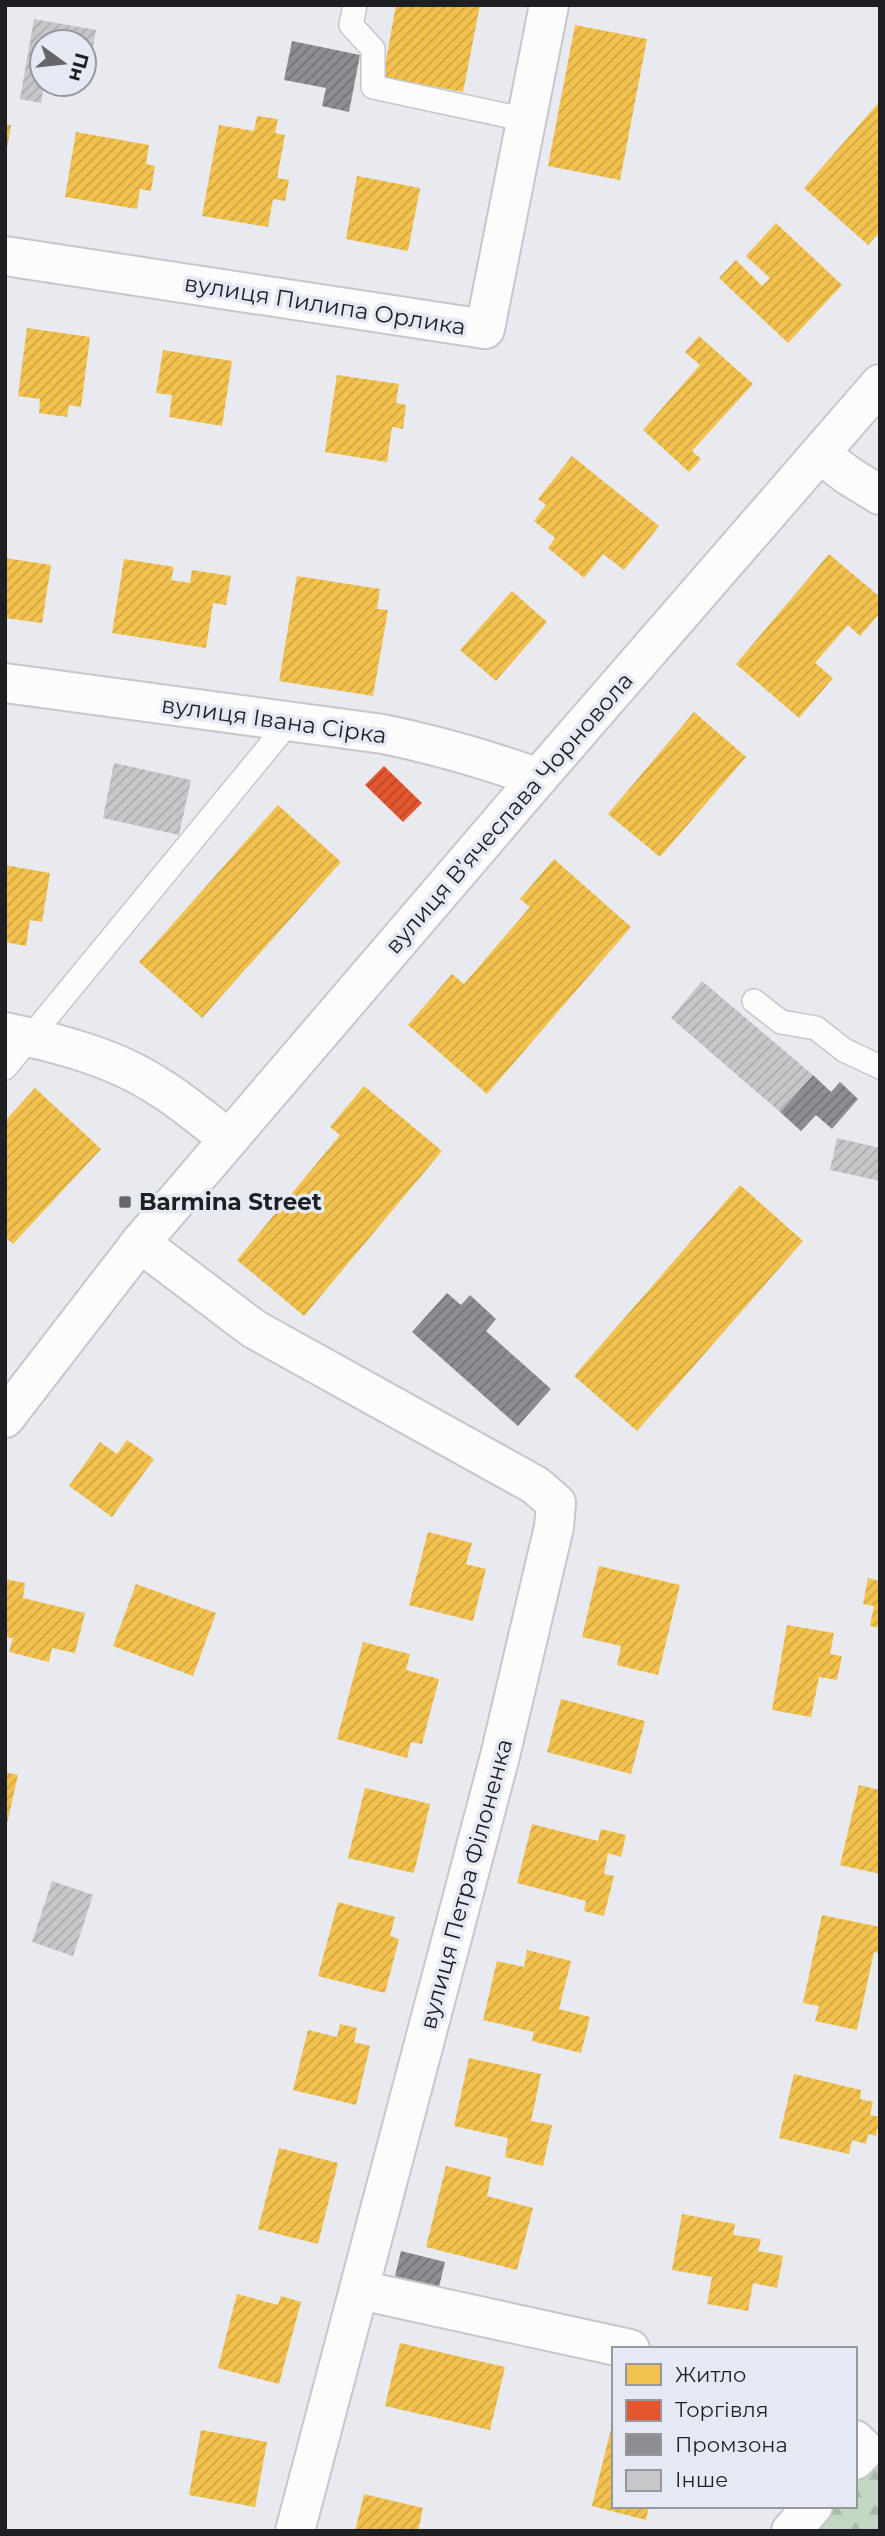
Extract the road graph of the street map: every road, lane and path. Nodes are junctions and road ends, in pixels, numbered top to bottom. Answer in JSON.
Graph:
{"nodes":[{"id":1,"x":355,"y":5,"type":"edge"},
{"id":2,"x":549,"y":5,"type":"edge"},
{"id":3,"x":527,"y":120,"type":"junction"},
{"id":4,"x":5,"y":256,"type":"edge"},
{"id":5,"x":880,"y":384,"type":"edge"},
{"id":6,"x":820,"y":454,"type":"junction"},
{"id":7,"x":880,"y":495,"type":"edge"},
{"id":8,"x":5,"y":683,"type":"edge"},
{"id":9,"x":290,"y":720,"type":"junction"},
{"id":10,"x":538,"y":778,"type":"junction"},
{"id":11,"x":754,"y":1001,"type":"dead end"},
{"id":12,"x":18,"y":1034,"type":"edge"},
{"id":13,"x":880,"y":1067,"type":"edge"},
{"id":14,"x":5,"y":1068,"type":"edge"},
{"id":15,"x":229,"y":1139,"type":"junction"},
{"id":16,"x":139,"y":1243,"type":"junction"},
{"id":17,"x":5,"y":1418,"type":"edge"},
{"id":18,"x":360,"y":2290,"type":"junction"},
{"id":19,"x":621,"y":2347,"type":"edge"},
{"id":20,"x":811,"y":2508,"type":"edge"},
{"id":21,"x":295,"y":2531,"type":"edge"},
{"id":22,"x":791,"y":2531,"type":"edge"}],
"edges":[{"from":1,"to":3,"type":"lane"},
{"from":2,"to":3,"type":"street","name":"вулиця Пилипа Орлика"},
{"from":3,"to":4,"type":"street","name":"вулиця Пилипа Орлика"},
{"from":5,"to":6,"type":"street","name":"вулиця Вʼячеслава Чорновола"},
{"from":6,"to":7,"type":"street"},
{"from":6,"to":10,"type":"street","name":"вулиця Вʼячеслава Чорновола"},
{"from":8,"to":9,"type":"street","name":"вулиця Івана Сірка"},
{"from":9,"to":10,"type":"street","name":"вулиця Івана Сірка"},
{"from":9,"to":12,"type":"lane"},
{"from":10,"to":15,"type":"street","name":"вулиця Вʼячеслава Чорновола"},
{"from":11,"to":13,"type":"lane"},
{"from":12,"to":14,"type":"lane"},
{"from":12,"to":15,"type":"street"},
{"from":15,"to":16,"type":"street","name":"вулиця Вʼячеслава Чорновола"},
{"from":16,"to":17,"type":"street","name":"вулиця Вʼячеслава Чорновола"},
{"from":16,"to":18,"type":"street","name":"вулиця Петра Філоненка"},
{"from":18,"to":19,"type":"street"},
{"from":18,"to":21,"type":"street","name":"вулиця Петра Філоненка"},
{"from":20,"to":22,"type":"street"}]}
